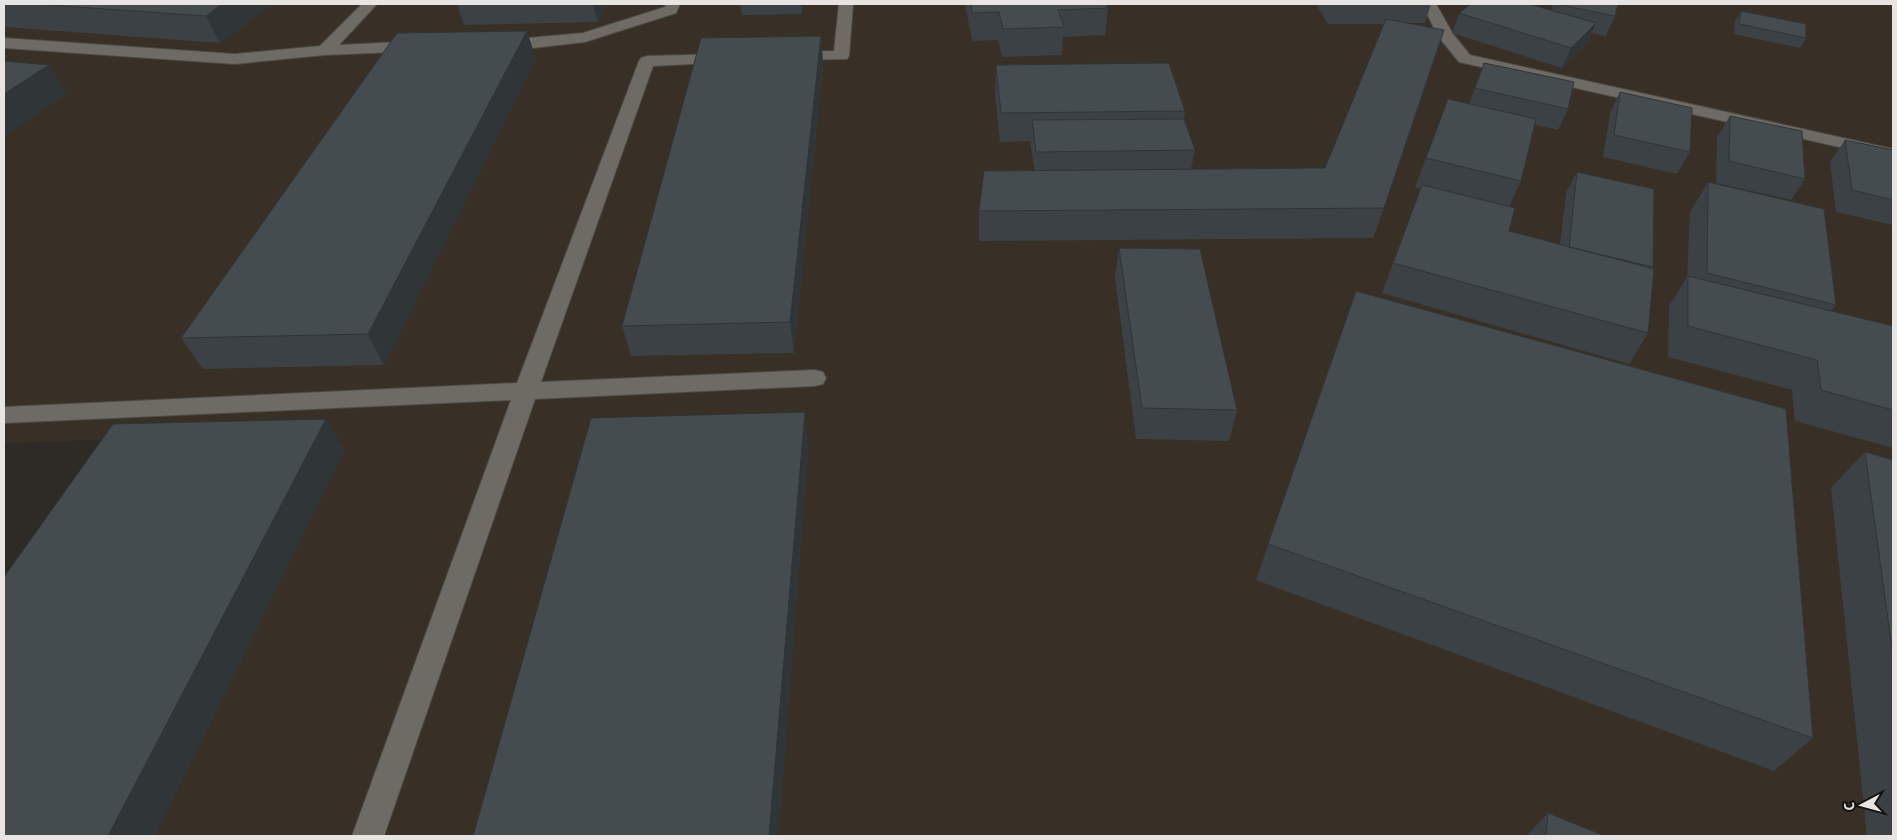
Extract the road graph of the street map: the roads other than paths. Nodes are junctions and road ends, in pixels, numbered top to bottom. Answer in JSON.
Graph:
{"nodes":[{"id":1,"x":370,"y":4,"type":"edge"},
{"id":2,"x":673,"y":4,"type":"edge"},
{"id":3,"x":846,"y":4,"type":"edge"},
{"id":4,"x":1429,"y":4,"type":"edge"},
{"id":5,"x":4,"y":44,"type":"edge"},
{"id":6,"x":484,"y":44,"type":"edge"},
{"id":7,"x":434,"y":46,"type":"edge"},
{"id":8,"x":325,"y":50,"type":"junction"},
{"id":9,"x":744,"y":58,"type":"edge"},
{"id":10,"x":773,"y":58,"type":"edge"},
{"id":11,"x":1893,"y":154,"type":"edge"},
{"id":12,"x":815,"y":378,"type":"dead end"},
{"id":13,"x":526,"y":391,"type":"junction"},
{"id":14,"x":4,"y":415,"type":"edge"},
{"id":15,"x":368,"y":836,"type":"edge"}],
"edges":[{"from":1,"to":8,"type":"lane"},
{"from":2,"to":6,"type":"lane"},
{"from":3,"to":10,"type":"lane"},
{"from":4,"to":11,"type":"lane"},
{"from":5,"to":8,"type":"lane"},
{"from":7,"to":8,"type":"lane"},
{"from":9,"to":13,"type":"lane"},
{"from":12,"to":13,"type":"lane"},
{"from":13,"to":14,"type":"lane"},
{"from":13,"to":15,"type":"lane"}]}
